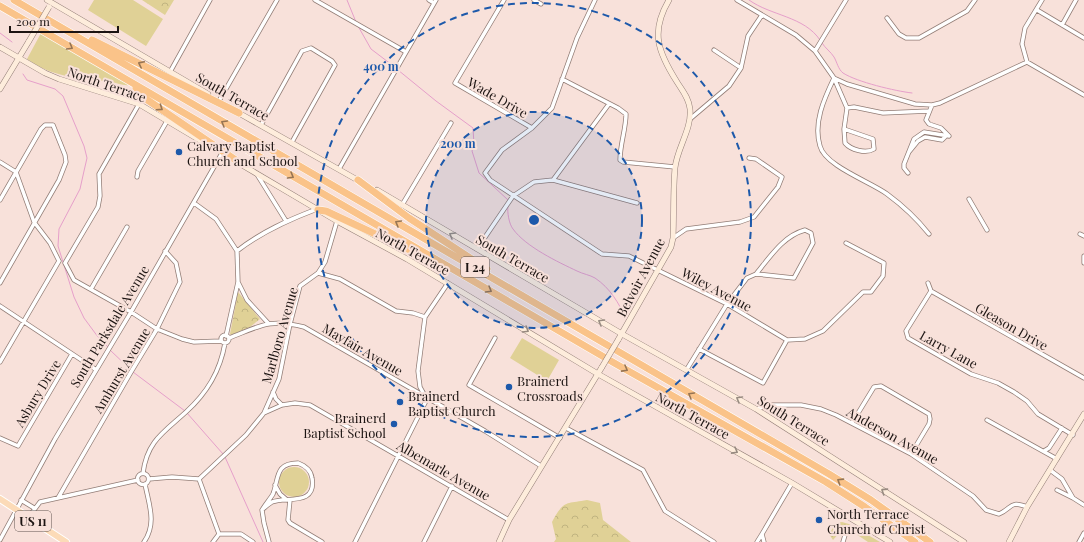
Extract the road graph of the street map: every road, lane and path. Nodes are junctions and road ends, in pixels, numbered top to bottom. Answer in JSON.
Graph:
{"nodes":[{"id":1,"x":14,"y":0,"type":"edge"},
{"id":2,"x":210,"y":0,"type":"edge"},
{"id":3,"x":277,"y":0,"type":"edge"},
{"id":4,"x":315,"y":0,"type":"edge"},
{"id":5,"x":429,"y":0,"type":"edge"},
{"id":6,"x":504,"y":0,"type":"edge"},
{"id":7,"x":534,"y":0,"type":"edge"},
{"id":8,"x":595,"y":0,"type":"edge"},
{"id":9,"x":669,"y":0,"type":"edge"},
{"id":10,"x":737,"y":0,"type":"edge"},
{"id":11,"x":846,"y":0,"type":"edge"},
{"id":12,"x":975,"y":0,"type":"edge"},
{"id":13,"x":1042,"y":0,"type":"edge"},
{"id":14,"x":1076,"y":0,"type":"edge"},
{"id":15,"x":435,"y":2,"type":"edge"},
{"id":16,"x":50,"y":3,"type":"edge"},
{"id":17,"x":541,"y":4,"type":"dead end"},
{"id":18,"x":0,"y":6,"type":"edge"},
{"id":19,"x":1037,"y":10,"type":"junction"},
{"id":20,"x":762,"y":15,"type":"junction"},
{"id":21,"x":887,"y":18,"type":"dead end"},
{"id":22,"x":1062,"y":25,"type":"junction"},
{"id":23,"x":77,"y":36,"type":"junction"},
{"id":24,"x":1084,"y":38,"type":"edge"},
{"id":25,"x":0,"y":47,"type":"edge"},
{"id":26,"x":714,"y":50,"type":"dead end"},
{"id":27,"x":815,"y":50,"type":"junction"},
{"id":28,"x":406,"y":52,"type":"junction"},
{"id":29,"x":18,"y":58,"type":"junction"},
{"id":30,"x":1028,"y":62,"type":"junction"},
{"id":31,"x":742,"y":68,"type":"junction"},
{"id":32,"x":170,"y":72,"type":"junction"},
{"id":33,"x":834,"y":78,"type":"junction"},
{"id":34,"x":562,"y":79,"type":"junction"},
{"id":35,"x":130,"y":82,"type":"junction"},
{"id":36,"x":0,"y":89,"type":"edge"},
{"id":37,"x":1084,"y":95,"type":"edge"},
{"id":38,"x":219,"y":101,"type":"junction"},
{"id":39,"x":139,"y":104,"type":"junction"},
{"id":40,"x":609,"y":104,"type":"junction"},
{"id":41,"x":932,"y":105,"type":"junction"},
{"id":42,"x":846,"y":108,"type":"junction"},
{"id":43,"x":929,"y":111,"type":"junction"},
{"id":44,"x":239,"y":112,"type":"junction"},
{"id":45,"x":690,"y":119,"type":"junction"},
{"id":46,"x":167,"y":121,"type":"junction"},
{"id":47,"x":451,"y":123,"type":"dead end"},
{"id":48,"x":261,"y":125,"type":"junction"},
{"id":49,"x":532,"y":128,"type":"junction"},
{"id":50,"x":844,"y":129,"type":"junction"},
{"id":51,"x":292,"y":142,"type":"junction"},
{"id":52,"x":222,"y":153,"type":"junction"},
{"id":53,"x":749,"y":158,"type":"dead end"},
{"id":54,"x":0,"y":162,"type":"edge"},
{"id":55,"x":240,"y":163,"type":"junction"},
{"id":56,"x":675,"y":167,"type":"junction"},
{"id":57,"x":339,"y":169,"type":"junction"},
{"id":58,"x":16,"y":172,"type":"junction"},
{"id":59,"x":256,"y":172,"type":"junction"},
{"id":60,"x":908,"y":173,"type":"dead end"},
{"id":61,"x":137,"y":177,"type":"dead end"},
{"id":62,"x":358,"y":180,"type":"junction"},
{"id":63,"x":554,"y":180,"type":"junction"},
{"id":64,"x":513,"y":196,"type":"junction"},
{"id":65,"x":970,"y":199,"type":"dead end"},
{"id":66,"x":0,"y":200,"type":"edge"},
{"id":67,"x":194,"y":203,"type":"junction"},
{"id":68,"x":637,"y":203,"type":"dead end"},
{"id":69,"x":402,"y":205,"type":"junction"},
{"id":70,"x":317,"y":209,"type":"junction"},
{"id":71,"x":286,"y":221,"type":"junction"},
{"id":72,"x":34,"y":222,"type":"junction"},
{"id":73,"x":337,"y":222,"type":"junction"},
{"id":74,"x":128,"y":227,"type":"dead end"},
{"id":75,"x":987,"y":230,"type":"dead end"},
{"id":76,"x":929,"y":234,"type":"dead end"},
{"id":77,"x":673,"y":238,"type":"junction"},
{"id":78,"x":846,"y":243,"type":"dead end"},
{"id":79,"x":477,"y":249,"type":"junction"},
{"id":80,"x":237,"y":251,"type":"junction"},
{"id":81,"x":165,"y":252,"type":"junction"},
{"id":82,"x":1084,"y":256,"type":"edge"},
{"id":83,"x":59,"y":261,"type":"junction"},
{"id":84,"x":65,"y":263,"type":"junction"},
{"id":85,"x":1084,"y":263,"type":"edge"},
{"id":86,"x":658,"y":269,"type":"junction"},
{"id":87,"x":318,"y":273,"type":"junction"},
{"id":88,"x":459,"y":273,"type":"junction"},
{"id":89,"x":756,"y":274,"type":"junction"},
{"id":90,"x":238,"y":282,"type":"junction"},
{"id":91,"x":0,"y":283,"type":"edge"},
{"id":92,"x":448,"y":283,"type":"junction"},
{"id":93,"x":928,"y":283,"type":"dead end"},
{"id":94,"x":91,"y":289,"type":"junction"},
{"id":95,"x":931,"y":291,"type":"junction"},
{"id":96,"x":727,"y":304,"type":"junction"},
{"id":97,"x":0,"y":306,"type":"edge"},
{"id":98,"x":551,"y":311,"type":"junction"},
{"id":99,"x":131,"y":312,"type":"junction"},
{"id":100,"x":425,"y":317,"type":"junction"},
{"id":101,"x":23,"y":322,"type":"junction"},
{"id":102,"x":268,"y":323,"type":"junction"},
{"id":103,"x":290,"y":324,"type":"junction"},
{"id":104,"x":157,"y":329,"type":"junction"},
{"id":105,"x":622,"y":334,"type":"junction"},
{"id":106,"x":228,"y":337,"type":"junction"},
{"id":107,"x":495,"y":338,"type":"dead end"},
{"id":108,"x":787,"y":340,"type":"junction"},
{"id":109,"x":223,"y":342,"type":"junction"},
{"id":110,"x":699,"y":349,"type":"junction"},
{"id":111,"x":72,"y":354,"type":"junction"},
{"id":112,"x":0,"y":362,"type":"edge"},
{"id":113,"x":95,"y":369,"type":"junction"},
{"id":114,"x":687,"y":369,"type":"junction"},
{"id":115,"x":598,"y":374,"type":"junction"},
{"id":116,"x":1084,"y":378,"type":"edge"},
{"id":117,"x":273,"y":392,"type":"junction"},
{"id":118,"x":427,"y":399,"type":"junction"},
{"id":119,"x":282,"y":405,"type":"junction"},
{"id":120,"x":756,"y":409,"type":"junction"},
{"id":121,"x":264,"y":413,"type":"junction"},
{"id":122,"x":1084,"y":414,"type":"edge"},
{"id":123,"x":987,"y":420,"type":"dead end"},
{"id":124,"x":852,"y":423,"type":"junction"},
{"id":125,"x":566,"y":428,"type":"junction"},
{"id":126,"x":1062,"y":428,"type":"junction"},
{"id":127,"x":1073,"y":435,"type":"junction"},
{"id":128,"x":0,"y":438,"type":"edge"},
{"id":129,"x":560,"y":438,"type":"junction"},
{"id":130,"x":1044,"y":451,"type":"junction"},
{"id":131,"x":912,"y":454,"type":"junction"},
{"id":132,"x":399,"y":455,"type":"junction"},
{"id":133,"x":1056,"y":459,"type":"junction"},
{"id":134,"x":541,"y":466,"type":"junction"},
{"id":135,"x":1050,"y":470,"type":"junction"},
{"id":136,"x":143,"y":473,"type":"junction"},
{"id":137,"x":149,"y":479,"type":"junction"},
{"id":138,"x":199,"y":479,"type":"junction"},
{"id":139,"x":138,"y":480,"type":"junction"},
{"id":140,"x":275,"y":483,"type":"junction"},
{"id":141,"x":792,"y":483,"type":"junction"},
{"id":142,"x":145,"y":484,"type":"junction"},
{"id":143,"x":452,"y":486,"type":"junction"},
{"id":144,"x":1057,"y":490,"type":"dead end"},
{"id":145,"x":58,"y":498,"type":"junction"},
{"id":146,"x":1073,"y":498,"type":"junction"},
{"id":147,"x":0,"y":499,"type":"edge"},
{"id":148,"x":21,"y":500,"type":"junction"},
{"id":149,"x":289,"y":500,"type":"junction"},
{"id":150,"x":1084,"y":505,"type":"edge"},
{"id":151,"x":1027,"y":507,"type":"junction"},
{"id":152,"x":34,"y":508,"type":"junction"},
{"id":153,"x":17,"y":510,"type":"junction"},
{"id":154,"x":262,"y":510,"type":"junction"},
{"id":155,"x":28,"y":518,"type":"junction"},
{"id":156,"x":509,"y":520,"type":"junction"},
{"id":157,"x":1084,"y":533,"type":"edge"},
{"id":158,"x":219,"y":534,"type":"junction"},
{"id":159,"x":762,"y":534,"type":"junction"},
{"id":160,"x":845,"y":535,"type":"dead end"},
{"id":161,"x":0,"y":540,"type":"edge"},
{"id":162,"x":66,"y":542,"type":"edge"},
{"id":163,"x":144,"y":542,"type":"edge"},
{"id":164,"x":213,"y":542,"type":"edge"},
{"id":165,"x":253,"y":542,"type":"edge"},
{"id":166,"x":270,"y":542,"type":"edge"},
{"id":167,"x":322,"y":542,"type":"edge"},
{"id":168,"x":355,"y":542,"type":"edge"},
{"id":169,"x":424,"y":542,"type":"edge"},
{"id":170,"x":499,"y":542,"type":"edge"},
{"id":171,"x":714,"y":542,"type":"edge"},
{"id":172,"x":757,"y":542,"type":"edge"},
{"id":173,"x":764,"y":542,"type":"edge"},
{"id":174,"x":843,"y":542,"type":"edge"},
{"id":175,"x":890,"y":542,"type":"edge"},
{"id":176,"x":915,"y":542,"type":"edge"},
{"id":177,"x":930,"y":542,"type":"edge"},
{"id":178,"x":964,"y":542,"type":"edge"},
{"id":179,"x":1009,"y":542,"type":"edge"},
{"id":180,"x":1079,"y":542,"type":"edge"}],
"edges":[{"from":1,"to":23,"type":"highway","number":"I 24"},
{"from":2,"to":32,"type":"street"},
{"from":3,"to":38,"type":"street"},
{"from":4,"to":28,"type":"street"},
{"from":5,"to":15,"type":"street"},
{"from":6,"to":49,"type":"street","name":"Wade Drive"},
{"from":7,"to":17,"type":"street"},
{"from":8,"to":34,"type":"street"},
{"from":9,"to":45,"type":"street","name":"Belvoir Avenue"},
{"from":10,"to":20,"type":"street"},
{"from":11,"to":27,"type":"street"},
{"from":12,"to":21,"type":"street"},
{"from":13,"to":19,"type":"street"},
{"from":14,"to":22,"type":"street"},
{"from":15,"to":28,"type":"street"},
{"from":16,"to":29,"type":"street","bridge":true},
{"from":16,"to":32,"type":"street","name":"South Terrace"},
{"from":18,"to":35,"type":"highway","number":"I 24","one_way":true},
{"from":19,"to":22,"type":"street"},
{"from":19,"to":30,"type":"street"},
{"from":20,"to":27,"type":"street"},
{"from":20,"to":31,"type":"street"},
{"from":22,"to":24,"type":"street"},
{"from":44,"to":23,"type":"highway","one_way":true},
{"from":98,"to":23,"type":"highway","number":"I 24","one_way":true},
{"from":25,"to":29,"type":"street","name":"North Terrace"},
{"from":26,"to":31,"type":"street"},
{"from":27,"to":33,"type":"street"},
{"from":28,"to":57,"type":"street"},
{"from":29,"to":36,"type":"street"},
{"from":29,"to":39,"type":"street","name":"North Terrace"},
{"from":30,"to":37,"type":"street"},
{"from":30,"to":41,"type":"street"},
{"from":31,"to":45,"type":"street"},
{"from":32,"to":38,"type":"street","name":"South Terrace"},
{"from":33,"to":41,"type":"street"},
{"from":33,"to":42,"type":"street"},
{"from":33,"to":76,"type":"street"},
{"from":34,"to":40,"type":"street"},
{"from":34,"to":49,"type":"street"},
{"from":35,"to":55,"type":"highway","one_way":true},
{"from":35,"to":88,"type":"highway","number":"I 24","one_way":true},
{"from":38,"to":44,"type":"street","name":"South Terrace"},
{"from":39,"to":46,"type":"street","name":"North Terrace"},
{"from":39,"to":84,"type":"street"},
{"from":40,"to":56,"type":"street"},
{"from":40,"to":63,"type":"street"},
{"from":41,"to":43,"type":"street"},
{"from":42,"to":43,"type":"street"},
{"from":42,"to":50,"type":"street"},
{"from":43,"to":60,"type":"street"},
{"from":44,"to":48,"type":"street","name":"South Terrace"},
{"from":45,"to":56,"type":"street","name":"Belvoir Avenue"},
{"from":46,"to":52,"type":"street","name":"North Terrace"},
{"from":46,"to":61,"type":"street"},
{"from":47,"to":69,"type":"street"},
{"from":48,"to":51,"type":"street","name":"South Terrace"},
{"from":48,"to":51,"type":"street"},
{"from":49,"to":64,"type":"street","name":"Wiley Avenue"},
{"from":50,"to":50,"type":"street"},
{"from":51,"to":57,"type":"street","name":"South Terrace"},
{"from":52,"to":55,"type":"street","name":"North Terrace"},
{"from":52,"to":67,"type":"street","name":"South Parksdale Avenue"},
{"from":53,"to":77,"type":"street"},
{"from":54,"to":58,"type":"street"},
{"from":55,"to":59,"type":"street","name":"North Terrace"},
{"from":56,"to":77,"type":"street","name":"Belvoir Avenue"},
{"from":57,"to":62,"type":"street","name":"South Terrace"},
{"from":58,"to":66,"type":"street"},
{"from":58,"to":72,"type":"street"},
{"from":58,"to":72,"type":"street"},
{"from":59,"to":70,"type":"street","name":"North Terrace"},
{"from":59,"to":71,"type":"street"},
{"from":62,"to":69,"type":"street","name":"South Terrace"},
{"from":62,"to":98,"type":"highway"},
{"from":63,"to":64,"type":"street"},
{"from":63,"to":68,"type":"street"},
{"from":64,"to":79,"type":"street"},
{"from":64,"to":86,"type":"street","name":"Wiley Avenue"},
{"from":65,"to":75,"type":"street"},
{"from":67,"to":80,"type":"street"},
{"from":67,"to":81,"type":"street","name":"South Parksdale Avenue"},
{"from":79,"to":69,"type":"street","name":"South Terrace","one_way":true},
{"from":70,"to":71,"type":"street"},
{"from":70,"to":73,"type":"street","name":"North Terrace"},
{"from":70,"to":88,"type":"highway"},
{"from":71,"to":80,"type":"street"},
{"from":72,"to":83,"type":"street"},
{"from":72,"to":91,"type":"street"},
{"from":73,"to":87,"type":"street","name":"Marlboro Avenue"},
{"from":73,"to":92,"type":"street","name":"North Terrace"},
{"from":74,"to":94,"type":"street"},
{"from":77,"to":86,"type":"street","name":"Belvoir Avenue"},
{"from":78,"to":108,"type":"street"},
{"from":105,"to":79,"type":"street","name":"South Terrace","one_way":true},
{"from":80,"to":90,"type":"street"},
{"from":81,"to":99,"type":"street","name":"South Parksdale Avenue"},
{"from":81,"to":104,"type":"street","name":"Amhurst Avenue"},
{"from":82,"to":85,"type":"street"},
{"from":83,"to":84,"type":"street"},
{"from":83,"to":101,"type":"street"},
{"from":84,"to":94,"type":"street"},
{"from":86,"to":96,"type":"street","name":"Wiley Avenue"},
{"from":86,"to":105,"type":"street","name":"Belvoir Avenue"},
{"from":87,"to":100,"type":"street"},
{"from":87,"to":103,"type":"street","name":"Marlboro Avenue"},
{"from":88,"to":176,"type":"highway","number":"I 24","one_way":true},
{"from":89,"to":89,"type":"street"},
{"from":89,"to":96,"type":"street"},
{"from":90,"to":102,"type":"street"},
{"from":90,"to":106,"type":"street"},
{"from":92,"to":100,"type":"street"},
{"from":92,"to":115,"type":"street","name":"North Terrace","one_way":true},
{"from":93,"to":95,"type":"street"},
{"from":94,"to":99,"type":"street"},
{"from":95,"to":116,"type":"street","name":"Gleason Drive"},
{"from":95,"to":126,"type":"street","name":"Larry Lane"},
{"from":96,"to":108,"type":"street","name":"Wiley Avenue"},
{"from":96,"to":110,"type":"street"},
{"from":97,"to":101,"type":"street"},
{"from":177,"to":98,"type":"highway","number":"I 24","one_way":true},
{"from":99,"to":104,"type":"street"},
{"from":99,"to":113,"type":"street","name":"South Parksdale Avenue"},
{"from":100,"to":118,"type":"street"},
{"from":101,"to":111,"type":"street"},
{"from":101,"to":112,"type":"street"},
{"from":102,"to":103,"type":"street","name":"Mayfair Avenue"},
{"from":102,"to":106,"type":"street","name":"Mayfair Avenue"},
{"from":103,"to":117,"type":"street","name":"Marlboro Avenue"},
{"from":103,"to":118,"type":"street","name":"Mayfair Avenue"},
{"from":104,"to":109,"type":"street"},
{"from":104,"to":145,"type":"street","name":"Amhurst Avenue"},
{"from":105,"to":114,"type":"street","name":"South Terrace"},
{"from":105,"to":115,"type":"street","name":"Belvoir Avenue","bridge":true},
{"from":106,"to":109,"type":"street"},
{"from":106,"to":109,"type":"street"},
{"from":107,"to":129,"type":"street"},
{"from":108,"to":110,"type":"street"},
{"from":109,"to":136,"type":"street"},
{"from":110,"to":114,"type":"street"},
{"from":111,"to":113,"type":"street"},
{"from":111,"to":128,"type":"street","name":"Asbury Drive"},
{"from":113,"to":148,"type":"street","name":"South Parksdale Avenue"},
{"from":120,"to":114,"type":"street","name":"South Terrace","one_way":true},
{"from":115,"to":125,"type":"street","name":"Belvoir Avenue"},
{"from":115,"to":141,"type":"street","name":"North Terrace","one_way":true},
{"from":117,"to":119,"type":"street","name":"Marlboro Avenue"},
{"from":117,"to":121,"type":"street","name":"Marlboro Avenue"},
{"from":118,"to":132,"type":"street"},
{"from":118,"to":134,"type":"street","name":"Mayfair Avenue"},
{"from":119,"to":121,"type":"street","name":"Marlboro Avenue"},
{"from":119,"to":132,"type":"street","name":"Albemarle Avenue"},
{"from":120,"to":124,"type":"street","name":"Anderson Avenue"},
{"from":178,"to":120,"type":"street","name":"South Terrace","one_way":true},
{"from":121,"to":138,"type":"street","name":"Marlboro Avenue"},
{"from":122,"to":127,"type":"street"},
{"from":123,"to":130,"type":"street"},
{"from":124,"to":131,"type":"street","name":"Anderson Avenue"},
{"from":124,"to":131,"type":"street"},
{"from":125,"to":129,"type":"street","name":"Belvoir Avenue"},
{"from":125,"to":171,"type":"street"},
{"from":126,"to":127,"type":"street","name":"Larry Lane"},
{"from":126,"to":130,"type":"street"},
{"from":127,"to":133,"type":"street"},
{"from":129,"to":134,"type":"street","name":"Belvoir Avenue"},
{"from":130,"to":133,"type":"street"},
{"from":131,"to":151,"type":"street","name":"Anderson Avenue"},
{"from":132,"to":143,"type":"street","name":"Albemarle Avenue"},
{"from":132,"to":168,"type":"street"},
{"from":133,"to":135,"type":"street"},
{"from":134,"to":156,"type":"street","name":"Belvoir Avenue"},
{"from":135,"to":146,"type":"street"},
{"from":135,"to":151,"type":"street"},
{"from":136,"to":137,"type":"street"},
{"from":136,"to":139,"type":"street"},
{"from":137,"to":138,"type":"street"},
{"from":137,"to":142,"type":"street"},
{"from":138,"to":158,"type":"street"},
{"from":139,"to":142,"type":"street"},
{"from":139,"to":145,"type":"street"},
{"from":140,"to":149,"type":"street"},
{"from":140,"to":149,"type":"street"},
{"from":140,"to":154,"type":"street"},
{"from":141,"to":159,"type":"street"},
{"from":141,"to":175,"type":"street","name":"North Terrace"},
{"from":142,"to":163,"type":"street"},
{"from":143,"to":156,"type":"street","name":"Albemarle Avenue"},
{"from":143,"to":169,"type":"street"},
{"from":144,"to":146,"type":"street"},
{"from":145,"to":152,"type":"street"},
{"from":146,"to":150,"type":"street"},
{"from":147,"to":153,"type":"main road","number":"US 11"},
{"from":148,"to":152,"type":"street"},
{"from":148,"to":153,"type":"street","name":"South Parksdale Avenue"},
{"from":149,"to":154,"type":"street"},
{"from":149,"to":167,"type":"street"},
{"from":151,"to":179,"type":"street"},
{"from":152,"to":155,"type":"street"},
{"from":153,"to":155,"type":"main road","number":"US 11"},
{"from":153,"to":161,"type":"street","name":"South Parksdale Avenue"},
{"from":154,"to":166,"type":"street"},
{"from":155,"to":162,"type":"main road","number":"US 11"},
{"from":156,"to":170,"type":"street","name":"Belvoir Avenue"},
{"from":157,"to":180,"type":"street"},
{"from":158,"to":164,"type":"street"},
{"from":158,"to":165,"type":"street"},
{"from":159,"to":172,"type":"street"},
{"from":159,"to":173,"type":"street"},
{"from":160,"to":174,"type":"street"}]}
